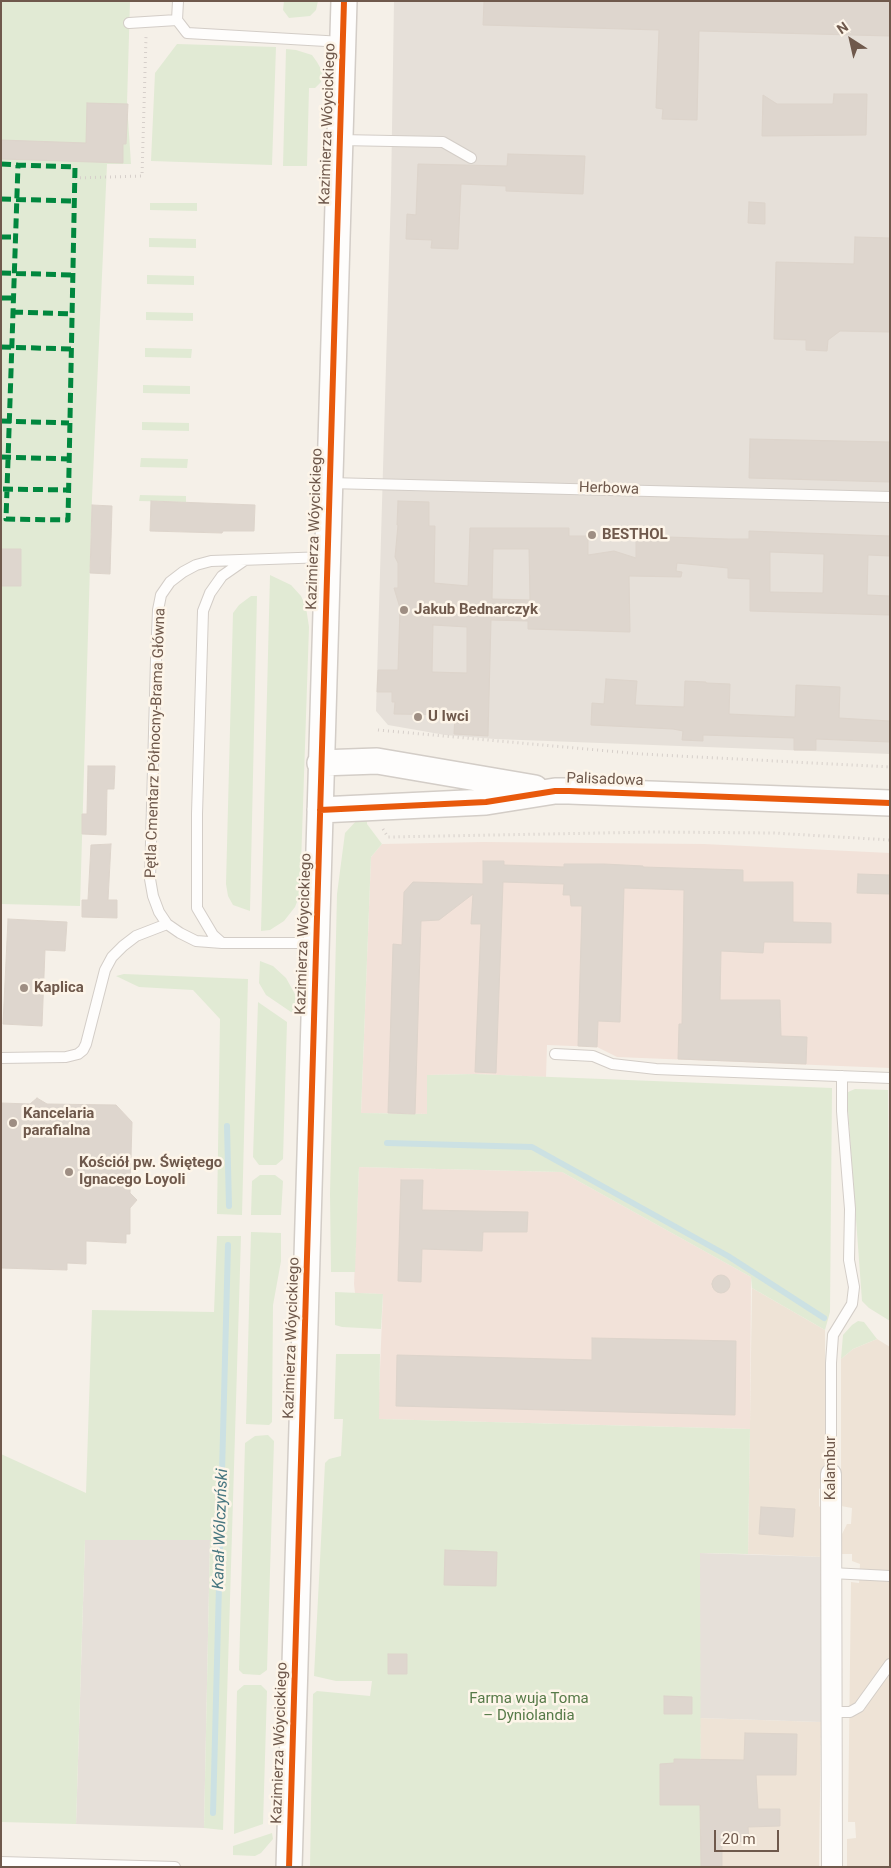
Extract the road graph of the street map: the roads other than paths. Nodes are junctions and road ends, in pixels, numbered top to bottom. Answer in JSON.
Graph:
{"nodes":[{"id":1,"x":178,"y":1,"type":"edge"},
{"id":2,"x":344,"y":1,"type":"edge"},
{"id":3,"x":177,"y":20,"type":"junction"},
{"id":4,"x":129,"y":23,"type":"dead end"},
{"id":5,"x":343,"y":42,"type":"junction"},
{"id":6,"x":340,"y":140,"type":"junction"},
{"id":7,"x":471,"y":158,"type":"dead end"},
{"id":8,"x":329,"y":482,"type":"junction"},
{"id":9,"x":890,"y":497,"type":"edge"},
{"id":10,"x":327,"y":557,"type":"junction"},
{"id":11,"x":245,"y":560,"type":"junction"},
{"id":12,"x":320,"y":763,"type":"junction"},
{"id":13,"x":555,"y":791,"type":"junction"},
{"id":14,"x":890,"y":803,"type":"edge"},
{"id":15,"x":320,"y":810,"type":"junction"},
{"id":16,"x":167,"y":924,"type":"junction"},
{"id":17,"x":222,"y":943,"type":"junction"},
{"id":18,"x":316,"y":943,"type":"junction"},
{"id":19,"x":555,"y":1054,"type":"dead end"},
{"id":20,"x":1,"y":1058,"type":"edge"},
{"id":21,"x":842,"y":1076,"type":"junction"},
{"id":22,"x":890,"y":1078,"type":"edge"},
{"id":23,"x":831,"y":1474,"type":"joint"},
{"id":24,"x":831,"y":1573,"type":"junction"},
{"id":25,"x":890,"y":1576,"type":"edge"},
{"id":26,"x":890,"y":1664,"type":"edge"},
{"id":27,"x":832,"y":1712,"type":"junction"},
{"id":28,"x":1,"y":1862,"type":"edge"},
{"id":29,"x":175,"y":1867,"type":"edge"},
{"id":30,"x":289,"y":1867,"type":"edge"},
{"id":31,"x":832,"y":1867,"type":"edge"}],
"edges":[{"from":1,"to":3,"type":"lane"},
{"from":2,"to":5,"type":"street","name":"Kazimierza Wóycickiego"},
{"from":3,"to":4,"type":"lane"},
{"from":3,"to":5,"type":"lane"},
{"from":5,"to":6,"type":"street","name":"Kazimierza Wóycickiego"},
{"from":6,"to":7,"type":"lane"},
{"from":6,"to":8,"type":"street","name":"Kazimierza Wóycickiego"},
{"from":8,"to":9,"type":"lane","name":"Herbowa"},
{"from":8,"to":10,"type":"street","name":"Kazimierza Wóycickiego"},
{"from":10,"to":11,"type":"lane","name":"Pętla Cmentarz Północny-Brama Główna"},
{"from":10,"to":12,"type":"street","name":"Kazimierza Wóycickiego"},
{"from":11,"to":16,"type":"lane","name":"Pętla Cmentarz Północny-Brama Główna"},
{"from":11,"to":17,"type":"lane"},
{"from":12,"to":13,"type":"street","name":"Palisadowa"},
{"from":12,"to":15,"type":"street","name":"Kazimierza Wóycickiego"},
{"from":13,"to":14,"type":"street","name":"Palisadowa"},
{"from":13,"to":15,"type":"street","name":"Palisadowa"},
{"from":15,"to":18,"type":"street","name":"Kazimierza Wóycickiego"},
{"from":16,"to":17,"type":"lane"},
{"from":16,"to":20,"type":"lane"},
{"from":17,"to":18,"type":"lane"},
{"from":18,"to":30,"type":"street","name":"Kazimierza Wóycickiego"},
{"from":19,"to":21,"type":"lane"},
{"from":21,"to":22,"type":"lane"},
{"from":21,"to":23,"type":"lane","name":"Kalambur"},
{"from":23,"to":24,"type":"street","name":"Kalambur"},
{"from":24,"to":25,"type":"lane"},
{"from":24,"to":27,"type":"street","name":"Kalambur"},
{"from":26,"to":27,"type":"lane"},
{"from":27,"to":31,"type":"street","name":"Kalambur"},
{"from":28,"to":29,"type":"lane"}]}
